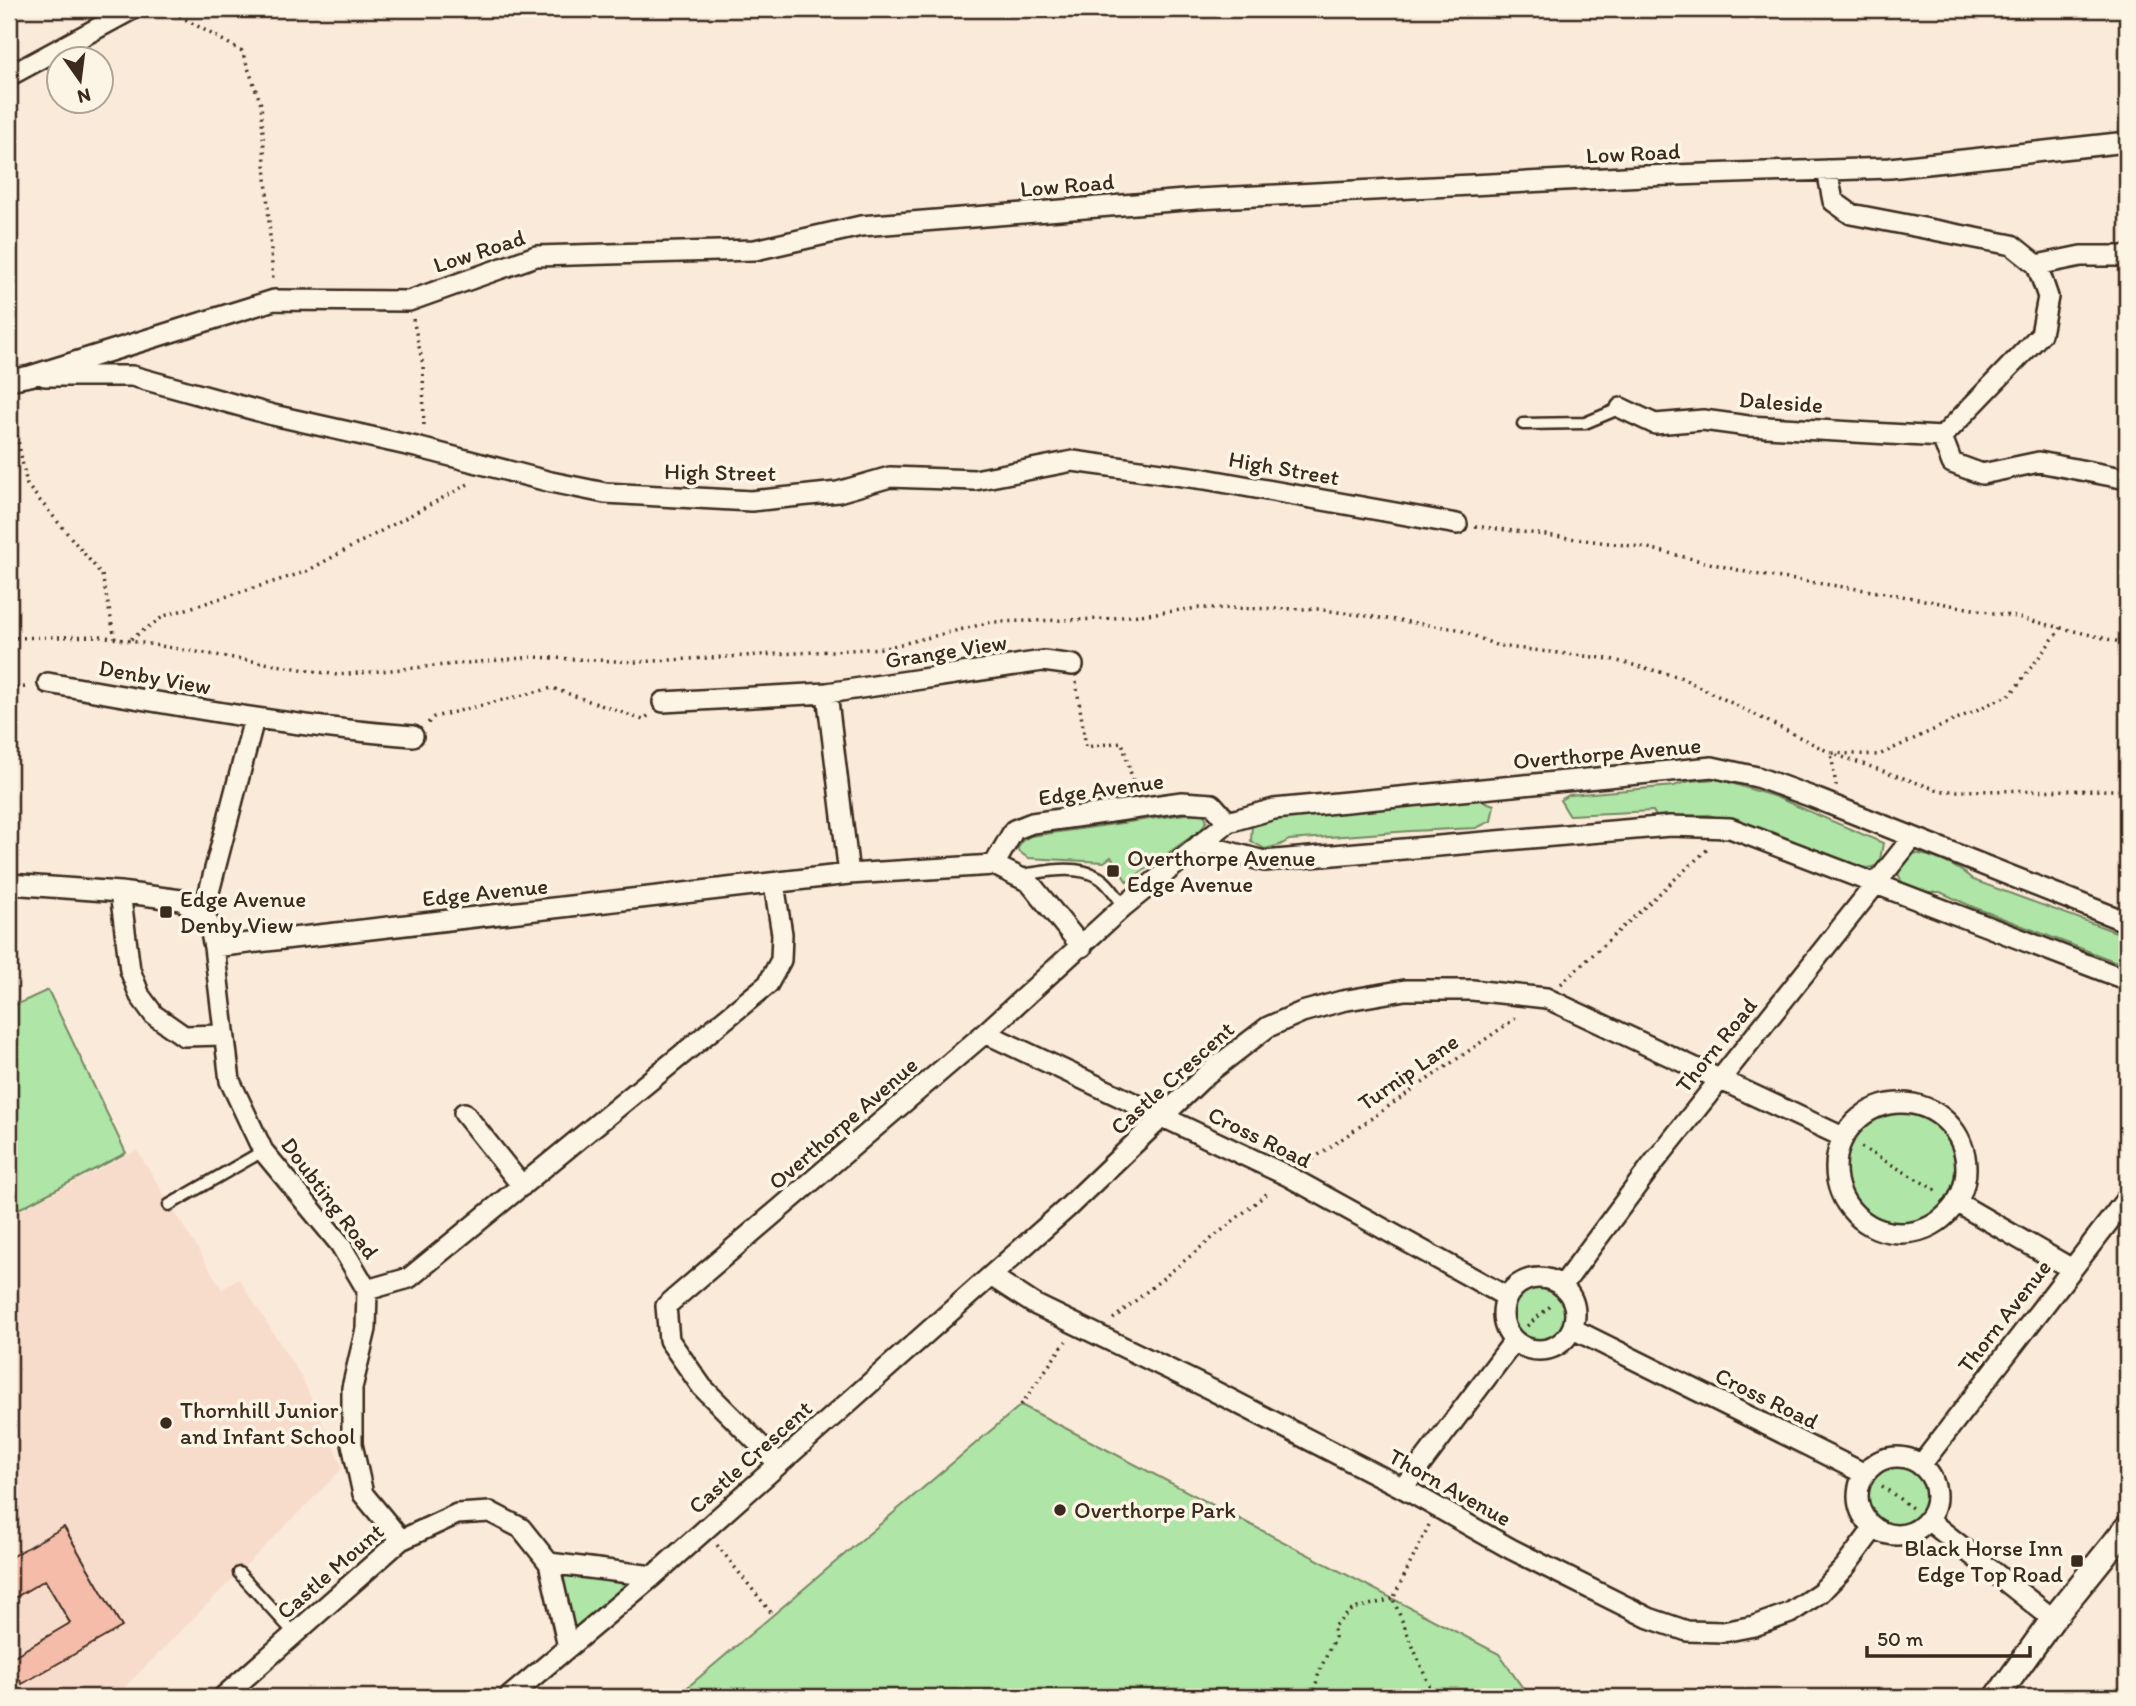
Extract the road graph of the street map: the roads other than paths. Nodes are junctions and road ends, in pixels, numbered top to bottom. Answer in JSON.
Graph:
{"nodes":[{"id":1,"x":133,"y":9,"type":"edge"},
{"id":2,"x":9,"y":76,"type":"edge"},
{"id":3,"x":2127,"y":142,"type":"edge"},
{"id":4,"x":1827,"y":170,"type":"junction"},
{"id":5,"x":2127,"y":256,"type":"edge"},
{"id":6,"x":2037,"y":265,"type":"junction"},
{"id":7,"x":30,"y":376,"type":"junction"},
{"id":8,"x":9,"y":380,"type":"edge"},
{"id":9,"x":1621,"y":408,"type":"joint"},
{"id":10,"x":1523,"y":424,"type":"dead end"},
{"id":11,"x":1942,"y":437,"type":"junction"},
{"id":12,"x":2127,"y":478,"type":"edge"},
{"id":13,"x":1457,"y":524,"type":"road end"},
{"id":14,"x":1073,"y":665,"type":"road end"},
{"id":15,"x":48,"y":683,"type":"dead end"},
{"id":16,"x":827,"y":693,"type":"junction"},
{"id":17,"x":663,"y":702,"type":"road end"},
{"id":18,"x":254,"y":719,"type":"junction"},
{"id":19,"x":413,"y":736,"type":"road end"},
{"id":20,"x":1228,"y":822,"type":"junction"},
{"id":21,"x":1913,"y":837,"type":"junction"},
{"id":22,"x":1200,"y":844,"type":"junction"},
{"id":23,"x":994,"y":865,"type":"junction"},
{"id":24,"x":849,"y":874,"type":"junction"},
{"id":25,"x":1017,"y":876,"type":"junction"},
{"id":26,"x":9,"y":884,"type":"edge"},
{"id":27,"x":774,"y":884,"type":"junction"},
{"id":28,"x":1877,"y":884,"type":"junction"},
{"id":29,"x":120,"y":891,"type":"junction"},
{"id":30,"x":1124,"y":906,"type":"junction"},
{"id":31,"x":203,"y":915,"type":"junction"},
{"id":32,"x":2127,"y":922,"type":"edge"},
{"id":33,"x":214,"y":947,"type":"junction"},
{"id":34,"x":1082,"y":947,"type":"junction"},
{"id":35,"x":2127,"y":980,"type":"edge"},
{"id":36,"x":985,"y":1033,"type":"junction"},
{"id":37,"x":223,"y":1035,"type":"junction"},
{"id":38,"x":1720,"y":1079,"type":"junction"},
{"id":39,"x":464,"y":1113,"type":"dead end"},
{"id":40,"x":1162,"y":1116,"type":"junction"},
{"id":41,"x":1843,"y":1137,"type":"junction"},
{"id":42,"x":263,"y":1151,"type":"junction"},
{"id":43,"x":522,"y":1186,"type":"junction"},
{"id":44,"x":2127,"y":1198,"type":"edge"},
{"id":45,"x":1956,"y":1202,"type":"junction"},
{"id":46,"x":169,"y":1205,"type":"dead end"},
{"id":47,"x":2072,"y":1269,"type":"junction"},
{"id":48,"x":991,"y":1276,"type":"junction"},
{"id":49,"x":1566,"y":1289,"type":"junction"},
{"id":50,"x":367,"y":1290,"type":"junction"},
{"id":51,"x":1507,"y":1297,"type":"junction"},
{"id":52,"x":1573,"y":1329,"type":"junction"},
{"id":53,"x":1513,"y":1339,"type":"junction"},
{"id":54,"x":779,"y":1464,"type":"junction"},
{"id":55,"x":1921,"y":1465,"type":"junction"},
{"id":56,"x":1865,"y":1474,"type":"junction"},
{"id":57,"x":1403,"y":1488,"type":"junction"},
{"id":58,"x":1928,"y":1520,"type":"junction"},
{"id":59,"x":2127,"y":1527,"type":"edge"},
{"id":60,"x":1874,"y":1528,"type":"junction"},
{"id":61,"x":401,"y":1541,"type":"junction"},
{"id":62,"x":549,"y":1563,"type":"junction"},
{"id":63,"x":239,"y":1573,"type":"dead end"},
{"id":64,"x":653,"y":1576,"type":"junction"},
{"id":65,"x":2053,"y":1619,"type":"junction"},
{"id":66,"x":295,"y":1634,"type":"junction"},
{"id":67,"x":568,"y":1647,"type":"junction"},
{"id":68,"x":223,"y":1697,"type":"edge"},
{"id":69,"x":509,"y":1697,"type":"edge"},
{"id":70,"x":1997,"y":1697,"type":"edge"}],
"edges":[{"from":1,"to":2,"type":"street"},
{"from":3,"to":4,"type":"street","name":"Low Road"},
{"from":4,"to":6,"type":"street"},
{"from":4,"to":7,"type":"street","name":"Low Road"},
{"from":5,"to":6,"type":"street"},
{"from":6,"to":11,"type":"street"},
{"from":7,"to":8,"type":"street"},
{"from":7,"to":13,"type":"street","name":"High Street"},
{"from":9,"to":10,"type":"lane"},
{"from":9,"to":11,"type":"street","name":"Daleside"},
{"from":11,"to":12,"type":"street"},
{"from":14,"to":16,"type":"street","name":"Grange View"},
{"from":15,"to":18,"type":"street","name":"Denby View"},
{"from":16,"to":17,"type":"street","name":"Grange View"},
{"from":16,"to":24,"type":"street"},
{"from":18,"to":19,"type":"street","name":"Denby View"},
{"from":18,"to":31,"type":"street"},
{"from":20,"to":21,"type":"street","name":"Overthorpe Avenue"},
{"from":20,"to":22,"type":"street","name":"Overthorpe Avenue"},
{"from":20,"to":23,"type":"street","name":"Edge Avenue"},
{"from":21,"to":28,"type":"street","name":"Thorn Road"},
{"from":21,"to":32,"type":"street","name":"Overthorpe Avenue"},
{"from":22,"to":28,"type":"street"},
{"from":22,"to":30,"type":"street","name":"Overthorpe Avenue"},
{"from":23,"to":24,"type":"street","name":"Edge Avenue"},
{"from":23,"to":25,"type":"street","name":"Edge Avenue"},
{"from":24,"to":27,"type":"street","name":"Edge Avenue"},
{"from":25,"to":30,"type":"lane"},
{"from":25,"to":34,"type":"street","name":"Edge Avenue"},
{"from":26,"to":29,"type":"street"},
{"from":27,"to":33,"type":"street","name":"Edge Avenue"},
{"from":27,"to":43,"type":"street","name":"Doubting Road"},
{"from":28,"to":35,"type":"street"},
{"from":28,"to":38,"type":"street","name":"Thorn Road"},
{"from":29,"to":31,"type":"street"},
{"from":29,"to":37,"type":"street"},
{"from":30,"to":34,"type":"street","name":"Overthorpe Avenue"},
{"from":31,"to":33,"type":"street"},
{"from":33,"to":37,"type":"street","name":"Doubting Road"},
{"from":34,"to":36,"type":"street","name":"Overthorpe Avenue"},
{"from":36,"to":40,"type":"street","name":"Cross Road"},
{"from":36,"to":54,"type":"street","name":"Overthorpe Avenue"},
{"from":37,"to":42,"type":"street","name":"Doubting Road"},
{"from":38,"to":40,"type":"street","name":"Castle Crescent"},
{"from":38,"to":41,"type":"street","name":"Castle Crescent"},
{"from":38,"to":49,"type":"street","name":"Thorn Road"},
{"from":39,"to":43,"type":"street"},
{"from":40,"to":48,"type":"street","name":"Castle Crescent"},
{"from":40,"to":51,"type":"street","name":"Cross Road"},
{"from":41,"to":45,"type":"street"},
{"from":41,"to":45,"type":"street"},
{"from":42,"to":46,"type":"lane"},
{"from":42,"to":50,"type":"street","name":"Doubting Road"},
{"from":43,"to":50,"type":"street","name":"Doubting Road"},
{"from":44,"to":47,"type":"street","name":"Thorn Avenue"},
{"from":45,"to":47,"type":"street"},
{"from":47,"to":55,"type":"street","name":"Thorn Avenue"},
{"from":48,"to":54,"type":"street","name":"Castle Crescent"},
{"from":48,"to":57,"type":"street","name":"Thorn Avenue"},
{"from":49,"to":51,"type":"street"},
{"from":49,"to":52,"type":"street"},
{"from":50,"to":61,"type":"street"},
{"from":51,"to":53,"type":"street"},
{"from":52,"to":53,"type":"street"},
{"from":52,"to":56,"type":"street","name":"Cross Road"},
{"from":53,"to":57,"type":"street"},
{"from":54,"to":64,"type":"street","name":"Castle Crescent"},
{"from":55,"to":56,"type":"street"},
{"from":55,"to":58,"type":"street"},
{"from":56,"to":60,"type":"street"},
{"from":57,"to":60,"type":"street","name":"Thorn Avenue"},
{"from":58,"to":60,"type":"street"},
{"from":58,"to":65,"type":"street"},
{"from":59,"to":65,"type":"street"},
{"from":61,"to":62,"type":"street","name":"Castle Mount"},
{"from":61,"to":66,"type":"street","name":"Castle Mount"},
{"from":62,"to":64,"type":"street"},
{"from":62,"to":67,"type":"street","name":"Castle Mount"},
{"from":63,"to":66,"type":"lane"},
{"from":64,"to":67,"type":"street"},
{"from":65,"to":70,"type":"street"},
{"from":66,"to":68,"type":"street","name":"Castle Mount"},
{"from":67,"to":69,"type":"street"}]}
